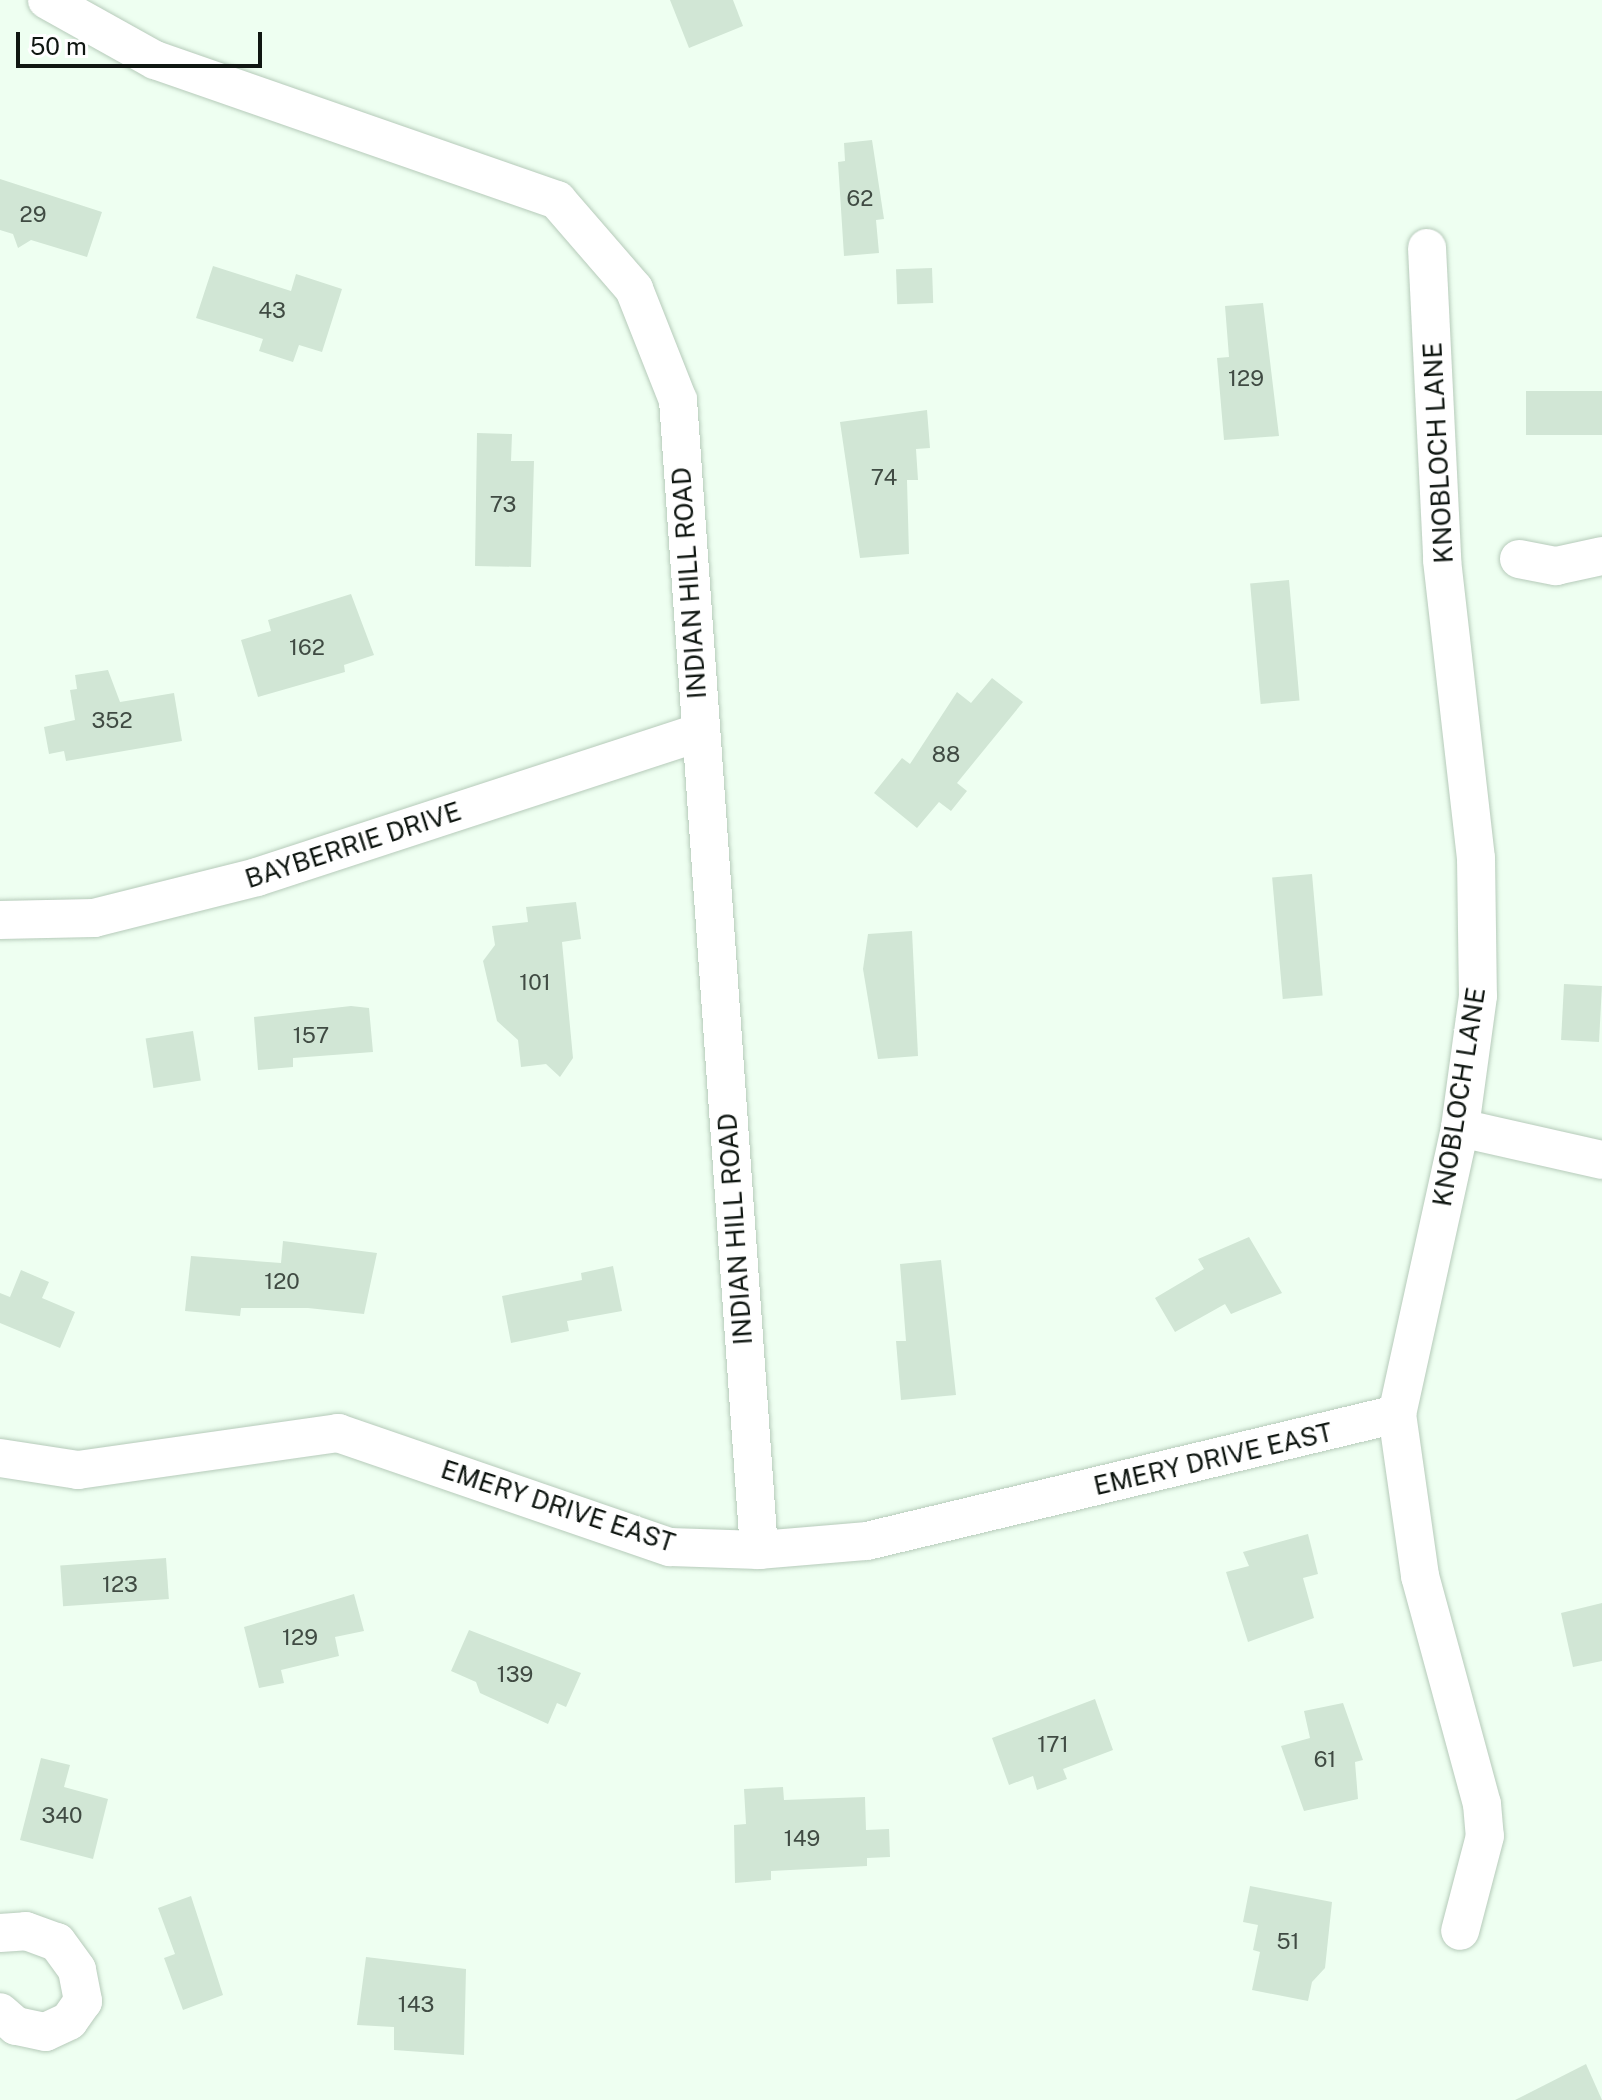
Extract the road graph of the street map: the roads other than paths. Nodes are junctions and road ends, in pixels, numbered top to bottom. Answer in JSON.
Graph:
{"nodes":[{"id":1,"x":47,"y":0,"type":"edge"},
{"id":2,"x":1427,"y":248,"type":"dead end"},
{"id":3,"x":1602,"y":556,"type":"edge"},
{"id":4,"x":1519,"y":559,"type":"dead end"},
{"id":5,"x":698,"y":733,"type":"junction"},
{"id":6,"x":0,"y":920,"type":"edge"},
{"id":7,"x":1460,"y":1128,"type":"junction"},
{"id":8,"x":1602,"y":1160,"type":"edge"},
{"id":9,"x":1397,"y":1414,"type":"junction"},
{"id":10,"x":0,"y":1458,"type":"edge"},
{"id":11,"x":759,"y":1550,"type":"junction"},
{"id":12,"x":1460,"y":1931,"type":"dead end"},
{"id":13,"x":0,"y":1933,"type":"edge"},
{"id":14,"x":0,"y":2012,"type":"edge"}],
"edges":[{"from":1,"to":5,"type":"street","name":"INDIAN HILL ROAD"},
{"from":2,"to":7,"type":"street","name":"KNOBLOCH LANE"},
{"from":3,"to":4,"type":"street"},
{"from":5,"to":6,"type":"street","name":"BAYBERRIE DRIVE"},
{"from":5,"to":11,"type":"street","name":"INDIAN HILL ROAD"},
{"from":7,"to":8,"type":"street"},
{"from":7,"to":9,"type":"street","name":"KNOBLOCH LANE"},
{"from":9,"to":11,"type":"street","name":"EMERY DRIVE EAST"},
{"from":9,"to":12,"type":"street","name":"KNOBLOCH LANE"},
{"from":10,"to":11,"type":"street","name":"EMERY DRIVE EAST"},
{"from":13,"to":14,"type":"street"}]}
